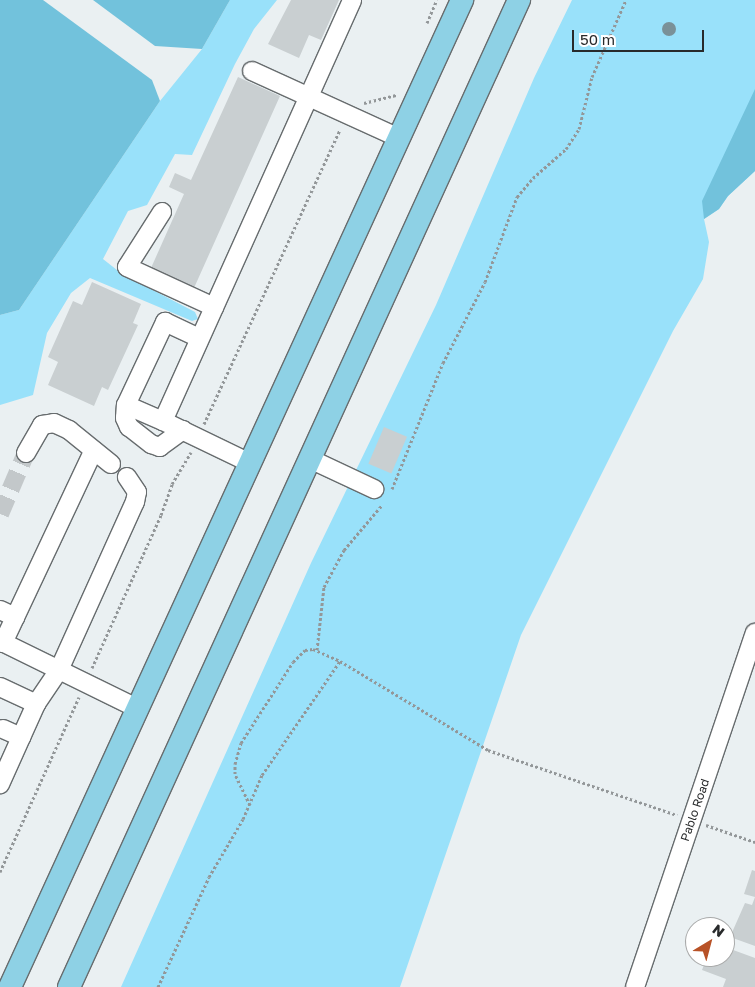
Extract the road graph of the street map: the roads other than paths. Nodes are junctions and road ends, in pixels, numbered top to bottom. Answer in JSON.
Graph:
{"nodes":[{"id":1,"x":352,"y":0,"type":"edge"},
{"id":2,"x":462,"y":0,"type":"edge"},
{"id":3,"x":519,"y":0,"type":"edge"},
{"id":4,"x":252,"y":71,"type":"dead end"},
{"id":5,"x":309,"y":97,"type":"junction"},
{"id":6,"x":399,"y":138,"type":"junction"},
{"id":7,"x":162,"y":212,"type":"dead end"},
{"id":8,"x":214,"y":307,"type":"junction"},
{"id":9,"x":200,"y":338,"type":"junction"},
{"id":10,"x":126,"y":405,"type":"junction"},
{"id":11,"x":163,"y":421,"type":"junction"},
{"id":12,"x":183,"y":430,"type":"junction"},
{"id":13,"x":94,"y":450,"type":"junction"},
{"id":14,"x":26,"y":453,"type":"tunnel mouth"},
{"id":15,"x":310,"y":459,"type":"junction"},
{"id":16,"x":250,"y":463,"type":"junction"},
{"id":17,"x":111,"y":464,"type":"dead end"},
{"id":18,"x":127,"y":477,"type":"dead end"},
{"id":19,"x":383,"y":494,"type":"road end"},
{"id":20,"x":8,"y":613,"type":"edge"},
{"id":21,"x":755,"y":633,"type":"edge"},
{"id":22,"x":2,"y":642,"type":"edge"},
{"id":23,"x":59,"y":670,"type":"junction"},
{"id":24,"x":0,"y":687,"type":"edge"},
{"id":25,"x":36,"y":704,"type":"junction"},
{"id":26,"x":138,"y":708,"type":"junction"},
{"id":27,"x":3,"y":729,"type":"dead end"},
{"id":28,"x":21,"y":737,"type":"junction"},
{"id":29,"x":4,"y":763,"type":"edge"},
{"id":30,"x":0,"y":784,"type":"edge"},
{"id":31,"x":10,"y":987,"type":"edge"},
{"id":32,"x":69,"y":987,"type":"edge"},
{"id":33,"x":635,"y":987,"type":"edge"}],
"edges":[{"from":1,"to":5,"type":"street"},
{"from":2,"to":6,"type":"main road"},
{"from":3,"to":15,"type":"main road"},
{"from":4,"to":5,"type":"street"},
{"from":5,"to":6,"type":"street"},
{"from":5,"to":8,"type":"street"},
{"from":6,"to":16,"type":"main road"},
{"from":7,"to":8,"type":"street"},
{"from":8,"to":9,"type":"street"},
{"from":9,"to":10,"type":"street"},
{"from":9,"to":11,"type":"street"},
{"from":10,"to":11,"type":"street"},
{"from":10,"to":12,"type":"street"},
{"from":11,"to":12,"type":"street"},
{"from":12,"to":16,"type":"street"},
{"from":13,"to":14,"type":"street"},
{"from":13,"to":17,"type":"street"},
{"from":13,"to":20,"type":"street"},
{"from":15,"to":19,"type":"street"},
{"from":15,"to":32,"type":"main road"},
{"from":16,"to":26,"type":"main road"},
{"from":18,"to":23,"type":"street"},
{"from":20,"to":22,"type":"street"},
{"from":21,"to":33,"type":"street","name":"Pablo Road"},
{"from":22,"to":23,"type":"street"},
{"from":23,"to":25,"type":"street"},
{"from":23,"to":26,"type":"street"},
{"from":24,"to":25,"type":"street"},
{"from":25,"to":28,"type":"street"},
{"from":26,"to":31,"type":"main road"},
{"from":27,"to":28,"type":"street"},
{"from":28,"to":29,"type":"street"},
{"from":29,"to":30,"type":"street"}]}
